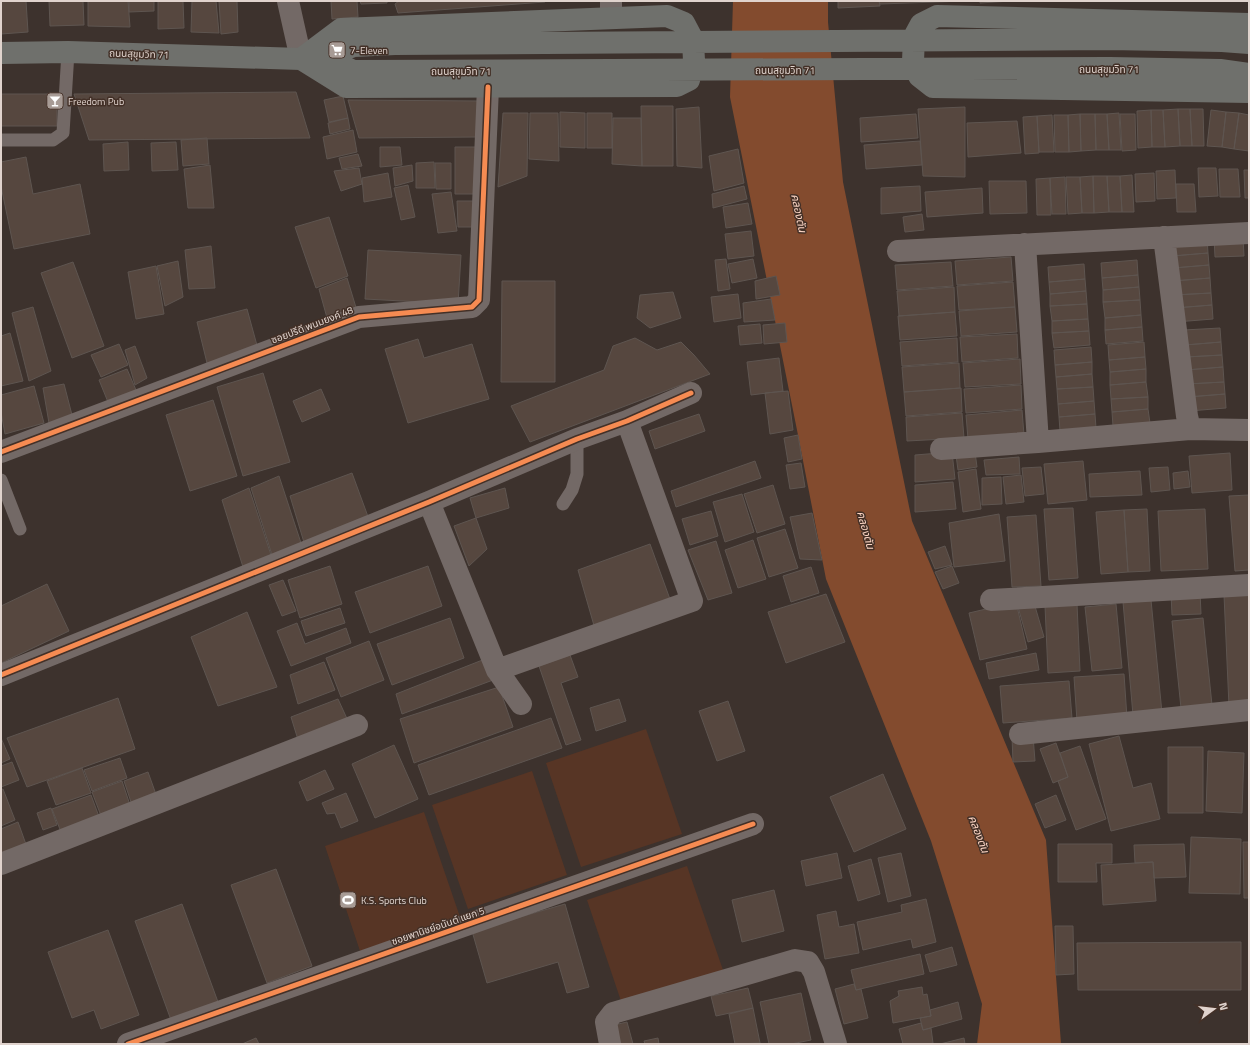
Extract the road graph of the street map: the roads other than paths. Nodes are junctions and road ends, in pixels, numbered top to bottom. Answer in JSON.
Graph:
{"nodes":[{"id":1,"x":288,"y":1,"type":"edge"},
{"id":2,"x":611,"y":10,"type":"edge"},
{"id":3,"x":1249,"y":24,"type":"edge"},
{"id":4,"x":1249,"y":44,"type":"edge"},
{"id":5,"x":68,"y":52,"type":"junction"},
{"id":6,"x":1,"y":53,"type":"edge"},
{"id":7,"x":324,"y":57,"type":"junction"},
{"id":8,"x":301,"y":58,"type":"junction"},
{"id":9,"x":1249,"y":74,"type":"edge"},
{"id":10,"x":488,"y":87,"type":"junction"},
{"id":11,"x":1249,"y":92,"type":"edge"},
{"id":12,"x":1,"y":140,"type":"edge"},
{"id":13,"x":1249,"y":233,"type":"edge"},
{"id":14,"x":1164,"y":237,"type":"junction"},
{"id":15,"x":1025,"y":244,"type":"junction"},
{"id":16,"x":898,"y":251,"type":"dead end"},
{"id":17,"x":691,"y":393,"type":"dead end"},
{"id":18,"x":626,"y":421,"type":"junction"},
{"id":19,"x":1190,"y":429,"type":"junction"},
{"id":20,"x":1249,"y":430,"type":"edge"},
{"id":21,"x":577,"y":439,"type":"junction"},
{"id":22,"x":1038,"y":442,"type":"junction"},
{"id":23,"x":941,"y":448,"type":"dead end"},
{"id":24,"x":1,"y":452,"type":"edge"},
{"id":25,"x":1,"y":480,"type":"edge"},
{"id":26,"x":429,"y":502,"type":"junction"},
{"id":27,"x":563,"y":504,"type":"dead end"},
{"id":28,"x":20,"y":529,"type":"dead end"},
{"id":29,"x":1249,"y":585,"type":"edge"},
{"id":30,"x":991,"y":600,"type":"dead end"},
{"id":31,"x":496,"y":670,"type":"junction"},
{"id":32,"x":1,"y":675,"type":"edge"},
{"id":33,"x":521,"y":704,"type":"dead end"},
{"id":34,"x":1249,"y":710,"type":"edge"},
{"id":35,"x":357,"y":725,"type":"dead end"},
{"id":36,"x":1020,"y":734,"type":"dead end"},
{"id":37,"x":753,"y":824,"type":"dead end"},
{"id":38,"x":1,"y":864,"type":"edge"},
{"id":39,"x":128,"y":1044,"type":"edge"},
{"id":40,"x":610,"y":1044,"type":"edge"},
{"id":41,"x":836,"y":1044,"type":"edge"}],
"edges":[{"from":1,"to":8,"type":"street"},
{"from":2,"to":8,"type":"main road"},
{"from":2,"to":10,"type":"main road"},
{"from":3,"to":11,"type":"main road"},
{"from":4,"to":7,"type":"main road","name":"ถนนสุขุมวิท 71"},
{"from":5,"to":6,"type":"main road","name":"ถนนสุขุมวิท 71"},
{"from":5,"to":8,"type":"main road","name":"ถนนสุขุมวิท 71"},
{"from":5,"to":12,"type":"lane"},
{"from":7,"to":8,"type":"main road","name":"ถนนสุขุมวิท 71"},
{"from":7,"to":9,"type":"main road","name":"ถนนสุขุมวิท 71"},
{"from":8,"to":10,"type":"main road"},
{"from":10,"to":24,"type":"street","name":"ซอยปรีดี พนมยงค์ 48"},
{"from":13,"to":14,"type":"street"},
{"from":14,"to":15,"type":"street"},
{"from":14,"to":19,"type":"street"},
{"from":15,"to":16,"type":"street"},
{"from":15,"to":22,"type":"street"},
{"from":17,"to":18,"type":"street"},
{"from":18,"to":21,"type":"street"},
{"from":18,"to":31,"type":"street"},
{"from":19,"to":20,"type":"street"},
{"from":19,"to":22,"type":"street"},
{"from":21,"to":26,"type":"street"},
{"from":21,"to":27,"type":"lane"},
{"from":22,"to":23,"type":"street"},
{"from":25,"to":28,"type":"lane"},
{"from":26,"to":31,"type":"street"},
{"from":26,"to":32,"type":"street"},
{"from":29,"to":30,"type":"street"},
{"from":31,"to":33,"type":"street"},
{"from":34,"to":36,"type":"street"},
{"from":35,"to":38,"type":"street"},
{"from":37,"to":39,"type":"street","name":"ซอยพานิชย์อนันต์ แยก 5"},
{"from":40,"to":41,"type":"street"}]}
